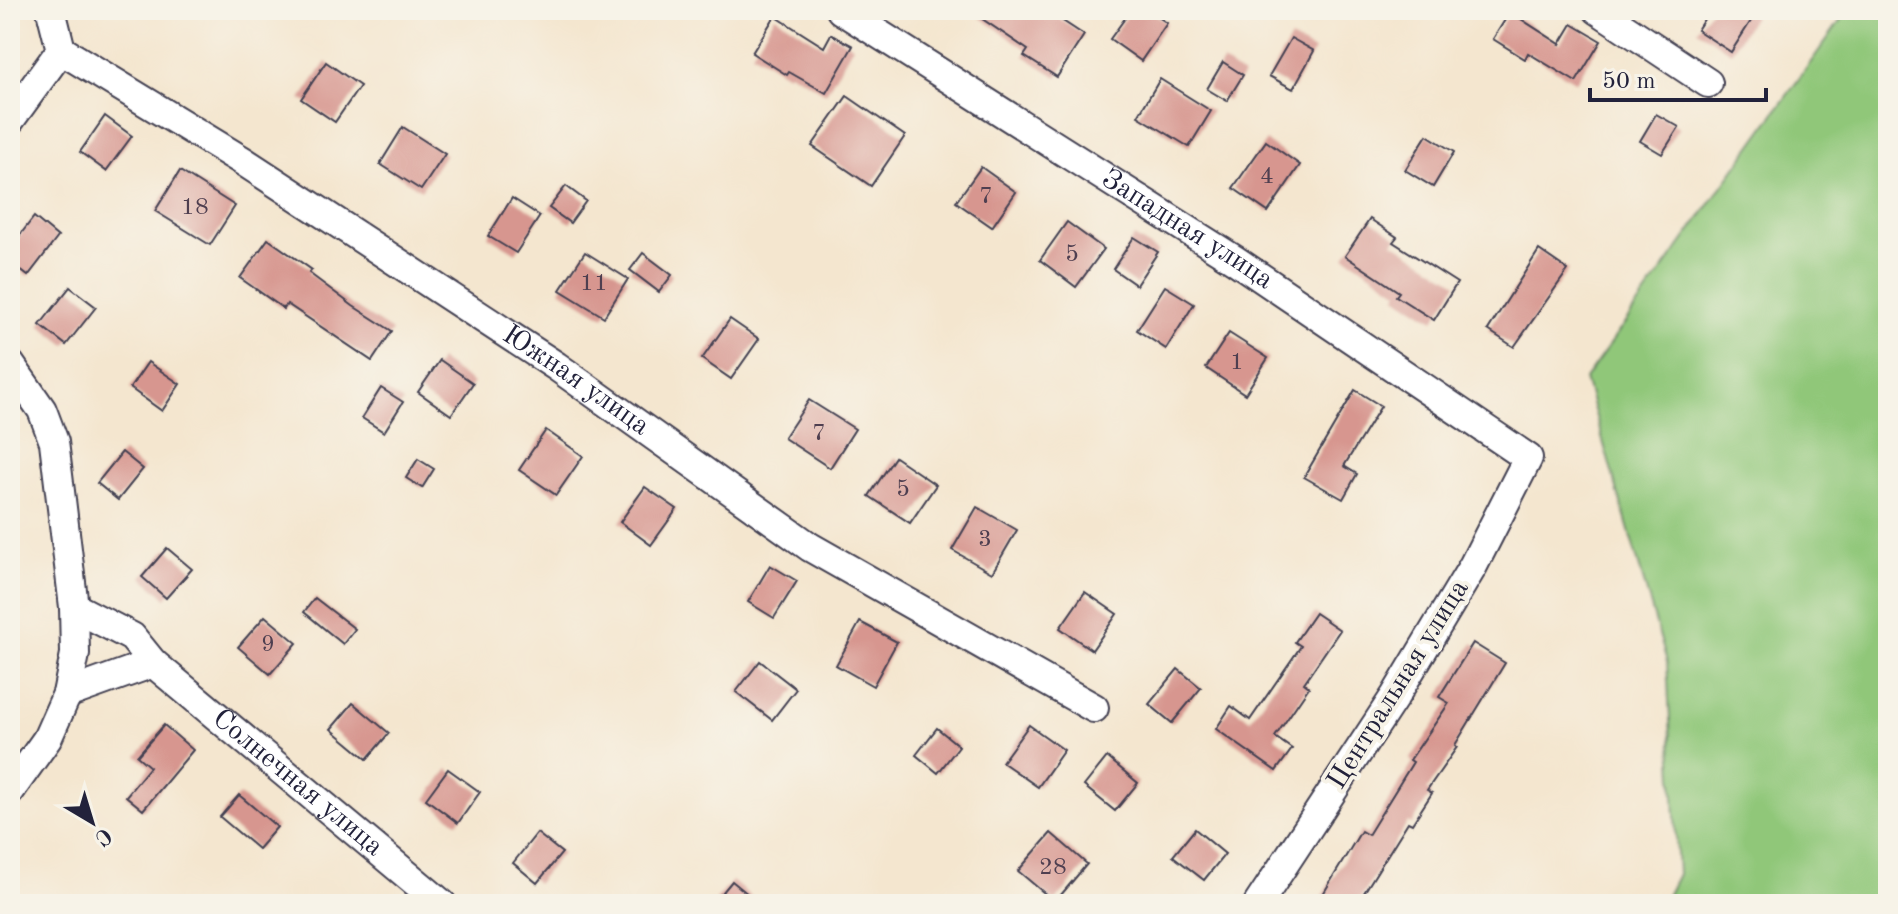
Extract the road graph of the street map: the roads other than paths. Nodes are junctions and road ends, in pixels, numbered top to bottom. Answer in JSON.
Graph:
{"nodes":[{"id":1,"x":51,"y":10,"type":"edge"},
{"id":2,"x":841,"y":10,"type":"edge"},
{"id":3,"x":1598,"y":10,"type":"edge"},
{"id":4,"x":61,"y":50,"type":"junction"},
{"id":5,"x":1708,"y":83,"type":"dead end"},
{"id":6,"x":10,"y":120,"type":"edge"},
{"id":7,"x":10,"y":364,"type":"edge"},
{"id":8,"x":1528,"y":458,"type":"joint"},
{"id":9,"x":74,"y":607,"type":"junction"},
{"id":10,"x":153,"y":663,"type":"junction"},
{"id":11,"x":67,"y":694,"type":"junction"},
{"id":12,"x":1094,"y":708,"type":"dead end"},
{"id":13,"x":10,"y":791,"type":"edge"},
{"id":14,"x":442,"y":904,"type":"edge"},
{"id":15,"x":1258,"y":904,"type":"edge"}],
"edges":[{"from":1,"to":4,"type":"street"},
{"from":2,"to":8,"type":"street","name":"Западная улица"},
{"from":3,"to":5,"type":"street"},
{"from":4,"to":6,"type":"street"},
{"from":4,"to":12,"type":"street","name":"Южная улица"},
{"from":7,"to":9,"type":"street"},
{"from":8,"to":15,"type":"street","name":"Центральная улица"},
{"from":9,"to":10,"type":"street","name":"Солнечная улица"},
{"from":9,"to":11,"type":"street"},
{"from":10,"to":11,"type":"street"},
{"from":10,"to":14,"type":"street","name":"Солнечная улица"},
{"from":11,"to":13,"type":"street"}]}
